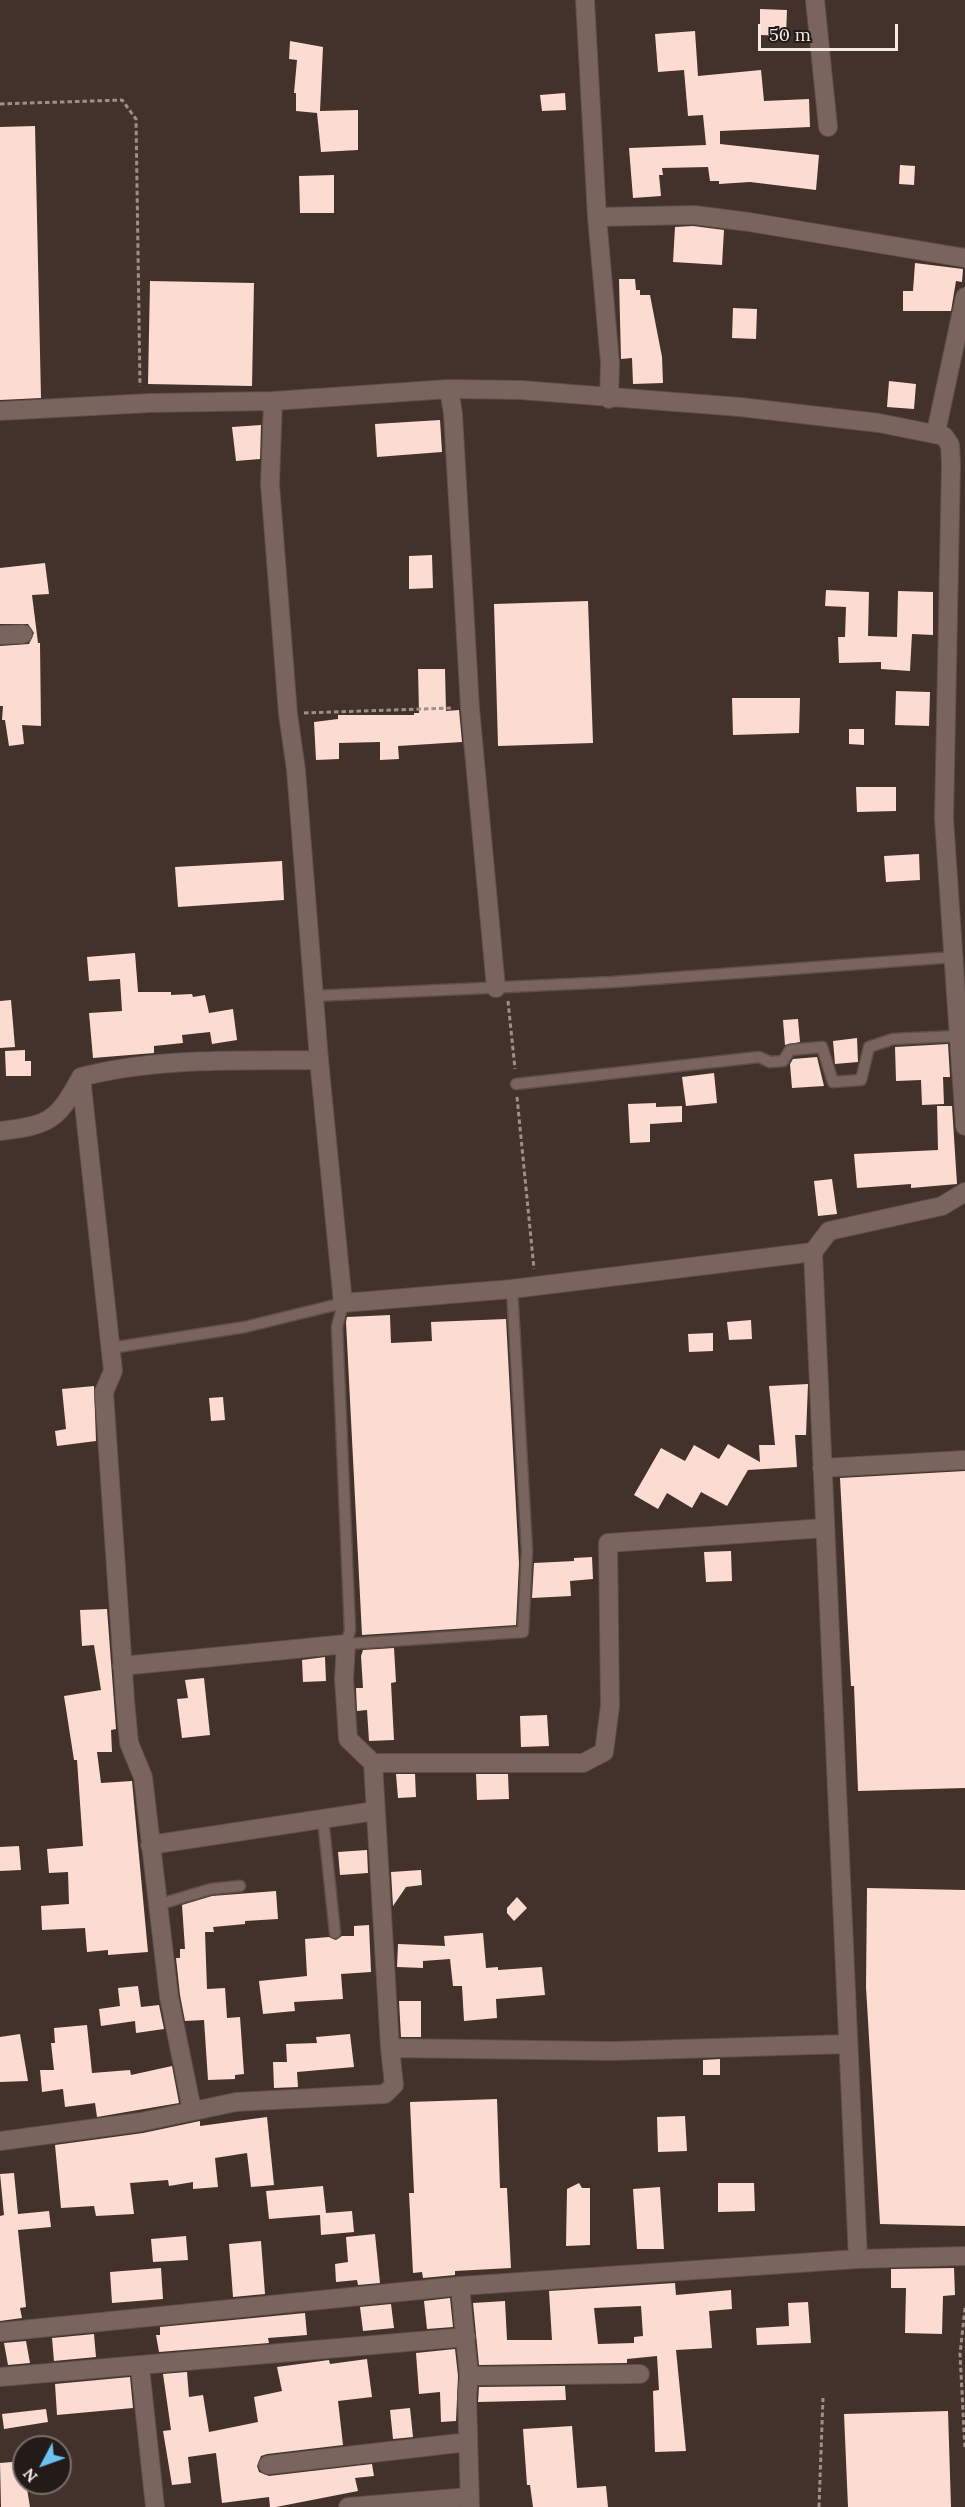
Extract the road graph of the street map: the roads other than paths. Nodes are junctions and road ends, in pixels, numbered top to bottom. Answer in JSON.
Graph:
{"nodes":[{"id":1,"x":585,"y":0,"type":"edge"},
{"id":2,"x":815,"y":0,"type":"edge"},
{"id":3,"x":828,"y":127,"type":"dead end"},
{"id":4,"x":597,"y":218,"type":"junction"},
{"id":5,"x":965,"y":258,"type":"edge"},
{"id":6,"x":965,"y":297,"type":"edge"},
{"id":7,"x":449,"y":389,"type":"junction"},
{"id":8,"x":609,"y":399,"type":"junction"},
{"id":9,"x":273,"y":401,"type":"junction"},
{"id":10,"x":0,"y":411,"type":"edge"},
{"id":11,"x":936,"y":432,"type":"junction"},
{"id":12,"x":23,"y":634,"type":"dead end"},
{"id":13,"x":0,"y":635,"type":"edge"},
{"id":14,"x":958,"y":963,"type":"edge"},
{"id":15,"x":501,"y":988,"type":"junction"},
{"id":16,"x":314,"y":996,"type":"junction"},
{"id":17,"x":957,"y":1036,"type":"junction"},
{"id":18,"x":319,"y":1060,"type":"junction"},
{"id":19,"x":81,"y":1077,"type":"junction"},
{"id":20,"x":516,"y":1084,"type":"road end"},
{"id":21,"x":965,"y":1126,"type":"edge"},
{"id":22,"x":0,"y":1131,"type":"edge"},
{"id":23,"x":965,"y":1192,"type":"edge"},
{"id":24,"x":813,"y":1252,"type":"junction"},
{"id":25,"x":512,"y":1289,"type":"junction"},
{"id":26,"x":343,"y":1303,"type":"junction"},
{"id":27,"x":111,"y":1348,"type":"junction"},
{"id":28,"x":965,"y":1460,"type":"edge"},
{"id":29,"x":822,"y":1468,"type":"junction"},
{"id":30,"x":825,"y":1528,"type":"junction"},
{"id":31,"x":346,"y":1644,"type":"junction"},
{"id":32,"x":122,"y":1666,"type":"junction"},
{"id":33,"x":373,"y":1764,"type":"junction"},
{"id":34,"x":375,"y":1811,"type":"junction"},
{"id":35,"x":323,"y":1820,"type":"junction"},
{"id":36,"x":150,"y":1845,"type":"junction"},
{"id":37,"x":240,"y":1886,"type":"dead end"},
{"id":38,"x":157,"y":1905,"type":"junction"},
{"id":39,"x":335,"y":1933,"type":"dead end"},
{"id":40,"x":848,"y":2043,"type":"junction"},
{"id":41,"x":390,"y":2048,"type":"junction"},
{"id":42,"x":192,"y":2110,"type":"junction"},
{"id":43,"x":0,"y":2141,"type":"edge"},
{"id":44,"x":965,"y":2256,"type":"edge"},
{"id":45,"x":858,"y":2259,"type":"junction"},
{"id":46,"x":460,"y":2286,"type":"junction"},
{"id":47,"x":0,"y":2332,"type":"edge"},
{"id":48,"x":466,"y":2337,"type":"junction"},
{"id":49,"x":140,"y":2367,"type":"junction"},
{"id":50,"x":640,"y":2374,"type":"dead end"},
{"id":51,"x":469,"y":2376,"type":"junction"},
{"id":52,"x":0,"y":2377,"type":"edge"},
{"id":53,"x":468,"y":2442,"type":"junction"},
{"id":54,"x":268,"y":2465,"type":"dead end"},
{"id":55,"x":469,"y":2502,"type":"edge"},
{"id":56,"x":155,"y":2507,"type":"edge"},
{"id":57,"x":348,"y":2507,"type":"edge"}],
"edges":[{"from":1,"to":4,"type":"street"},
{"from":2,"to":3,"type":"street"},
{"from":4,"to":5,"type":"street"},
{"from":4,"to":8,"type":"street"},
{"from":6,"to":11,"type":"street"},
{"from":7,"to":8,"type":"street"},
{"from":7,"to":9,"type":"street"},
{"from":7,"to":15,"type":"street"},
{"from":8,"to":11,"type":"street"},
{"from":9,"to":10,"type":"street"},
{"from":9,"to":16,"type":"street"},
{"from":11,"to":14,"type":"street"},
{"from":12,"to":13,"type":"street"},
{"from":14,"to":15,"type":"lane"},
{"from":14,"to":17,"type":"street"},
{"from":15,"to":16,"type":"lane"},
{"from":16,"to":18,"type":"street"},
{"from":17,"to":20,"type":"lane"},
{"from":17,"to":21,"type":"street"},
{"from":18,"to":19,"type":"street"},
{"from":18,"to":26,"type":"street"},
{"from":19,"to":22,"type":"street"},
{"from":19,"to":27,"type":"street"},
{"from":23,"to":24,"type":"street"},
{"from":24,"to":25,"type":"street"},
{"from":24,"to":29,"type":"street"},
{"from":25,"to":26,"type":"street"},
{"from":25,"to":31,"type":"lane"},
{"from":26,"to":27,"type":"lane"},
{"from":26,"to":31,"type":"lane"},
{"from":27,"to":32,"type":"street"},
{"from":28,"to":29,"type":"street"},
{"from":29,"to":30,"type":"street"},
{"from":30,"to":33,"type":"street"},
{"from":30,"to":40,"type":"street"},
{"from":31,"to":32,"type":"street"},
{"from":31,"to":33,"type":"street"},
{"from":32,"to":36,"type":"street"},
{"from":33,"to":34,"type":"street"},
{"from":34,"to":35,"type":"street"},
{"from":34,"to":41,"type":"street"},
{"from":35,"to":36,"type":"street"},
{"from":35,"to":39,"type":"lane"},
{"from":36,"to":38,"type":"street"},
{"from":37,"to":38,"type":"lane"},
{"from":38,"to":42,"type":"street"},
{"from":40,"to":41,"type":"street"},
{"from":40,"to":45,"type":"street"},
{"from":41,"to":42,"type":"street"},
{"from":42,"to":43,"type":"street"},
{"from":44,"to":45,"type":"street"},
{"from":45,"to":46,"type":"street"},
{"from":46,"to":47,"type":"street"},
{"from":46,"to":48,"type":"street"},
{"from":48,"to":49,"type":"street"},
{"from":48,"to":51,"type":"street"},
{"from":49,"to":52,"type":"street"},
{"from":49,"to":56,"type":"street"},
{"from":50,"to":51,"type":"street"},
{"from":51,"to":53,"type":"street"},
{"from":53,"to":54,"type":"street"},
{"from":53,"to":55,"type":"street"},
{"from":55,"to":57,"type":"street"}]}
